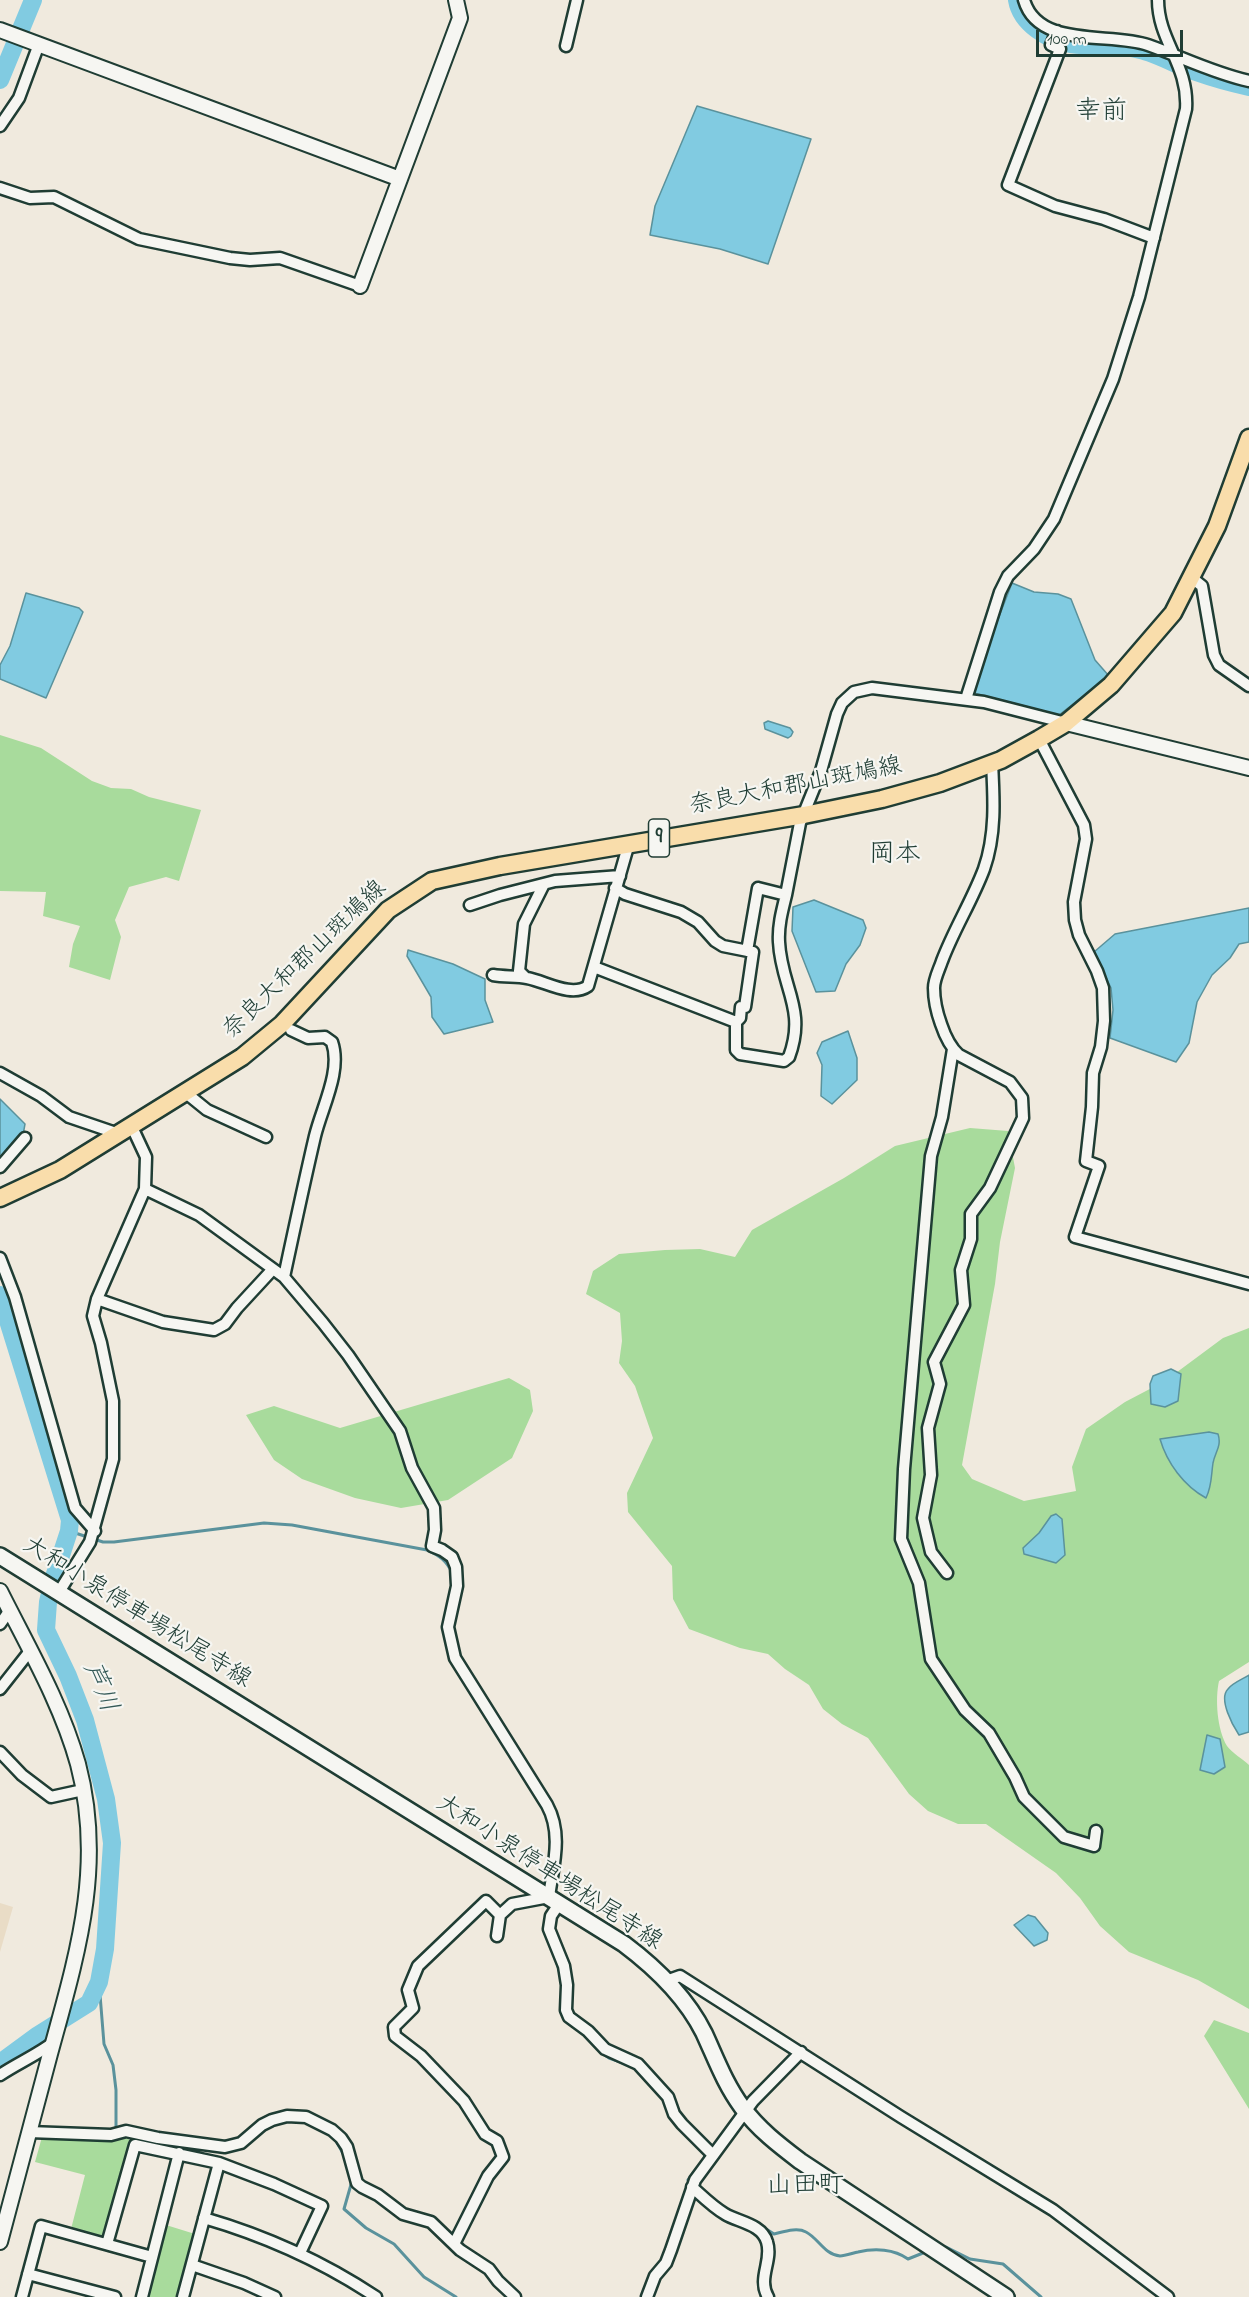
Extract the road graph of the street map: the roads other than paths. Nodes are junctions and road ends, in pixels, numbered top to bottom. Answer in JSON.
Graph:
{"nodes":[{"id":1,"x":456,"y":0,"type":"edge"},
{"id":2,"x":577,"y":0,"type":"edge"},
{"id":3,"x":1024,"y":0,"type":"edge"},
{"id":4,"x":1158,"y":0,"type":"edge"},
{"id":5,"x":3,"y":31,"type":"edge"},
{"id":6,"x":1057,"y":31,"type":"junction"},
{"id":7,"x":34,"y":42,"type":"junction"},
{"id":8,"x":566,"y":46,"type":"dead end"},
{"id":9,"x":1176,"y":57,"type":"junction"},
{"id":10,"x":1249,"y":81,"type":"edge"},
{"id":11,"x":0,"y":126,"type":"edge"},
{"id":12,"x":400,"y":179,"type":"junction"},
{"id":13,"x":0,"y":188,"type":"edge"},
{"id":14,"x":1154,"y":238,"type":"junction"},
{"id":15,"x":360,"y":286,"type":"joint"},
{"id":16,"x":1249,"y":438,"type":"edge"},
{"id":17,"x":1192,"y":578,"type":"junction"},
{"id":18,"x":1249,"y":686,"type":"edge"},
{"id":19,"x":966,"y":699,"type":"junction"},
{"id":20,"x":1066,"y":723,"type":"junction"},
{"id":21,"x":1039,"y":739,"type":"junction"},
{"id":22,"x":992,"y":763,"type":"junction"},
{"id":23,"x":1249,"y":768,"type":"edge"},
{"id":24,"x":804,"y":815,"type":"junction"},
{"id":25,"x":629,"y":843,"type":"junction"},
{"id":26,"x":620,"y":876,"type":"junction"},
{"id":27,"x":544,"y":884,"type":"junction"},
{"id":28,"x":615,"y":888,"type":"junction"},
{"id":29,"x":786,"y":895,"type":"junction"},
{"id":30,"x":470,"y":905,"type":"dead end"},
{"id":31,"x":747,"y":951,"type":"junction"},
{"id":32,"x":594,"y":967,"type":"junction"},
{"id":33,"x":493,"y":975,"type":"dead end"},
{"id":34,"x":525,"y":977,"type":"junction"},
{"id":35,"x":736,"y":1022,"type":"junction"},
{"id":36,"x":291,"y":1030,"type":"dead end"},
{"id":37,"x":953,"y":1049,"type":"junction"},
{"id":38,"x":0,"y":1073,"type":"edge"},
{"id":39,"x":186,"y":1094,"type":"junction"},
{"id":40,"x":125,"y":1130,"type":"junction"},
{"id":41,"x":266,"y":1137,"type":"dead end"},
{"id":42,"x":25,"y":1138,"type":"dead end"},
{"id":43,"x":0,"y":1167,"type":"edge"},
{"id":44,"x":145,"y":1189,"type":"junction"},
{"id":45,"x":0,"y":1198,"type":"edge"},
{"id":46,"x":0,"y":1258,"type":"edge"},
{"id":47,"x":273,"y":1269,"type":"junction"},
{"id":48,"x":284,"y":1277,"type":"junction"},
{"id":49,"x":1249,"y":1284,"type":"edge"},
{"id":50,"x":97,"y":1299,"type":"junction"},
{"id":51,"x":95,"y":1531,"type":"junction"},
{"id":52,"x":0,"y":1556,"type":"edge"},
{"id":53,"x":947,"y":1573,"type":"dead end"},
{"id":54,"x":0,"y":1591,"type":"edge"},
{"id":55,"x":59,"y":1592,"type":"junction"},
{"id":56,"x":10,"y":1610,"type":"junction"},
{"id":57,"x":0,"y":1624,"type":"edge"},
{"id":58,"x":30,"y":1651,"type":"junction"},
{"id":59,"x":0,"y":1689,"type":"edge"},
{"id":60,"x":0,"y":1752,"type":"edge"},
{"id":61,"x":83,"y":1790,"type":"junction"},
{"id":62,"x":1096,"y":1831,"type":"dead end"},
{"id":63,"x":554,"y":1900,"type":"junction"},
{"id":64,"x":500,"y":1915,"type":"junction"},
{"id":65,"x":497,"y":1935,"type":"dead end"},
{"id":66,"x":666,"y":1981,"type":"junction"},
{"id":67,"x":55,"y":2037,"type":"junction"},
{"id":68,"x":801,"y":2052,"type":"junction"},
{"id":69,"x":0,"y":2075,"type":"edge"},
{"id":70,"x":745,"y":2111,"type":"junction"},
{"id":71,"x":29,"y":2132,"type":"junction"},
{"id":72,"x":179,"y":2153,"type":"junction"},
{"id":73,"x":713,"y":2155,"type":"junction"},
{"id":74,"x":219,"y":2163,"type":"junction"},
{"id":75,"x":692,"y":2187,"type":"junction"},
{"id":76,"x":204,"y":2218,"type":"junction"},
{"id":77,"x":0,"y":2242,"type":"edge"},
{"id":78,"x":107,"y":2244,"type":"junction"},
{"id":79,"x":454,"y":2244,"type":"junction"},
{"id":80,"x":300,"y":2253,"type":"junction"},
{"id":81,"x":152,"y":2257,"type":"junction"},
{"id":82,"x":192,"y":2265,"type":"junction"},
{"id":83,"x":28,"y":2274,"type":"junction"},
{"id":84,"x":22,"y":2297,"type":"edge"},
{"id":85,"x":114,"y":2297,"type":"edge"},
{"id":86,"x":141,"y":2297,"type":"edge"},
{"id":87,"x":183,"y":2297,"type":"edge"},
{"id":88,"x":275,"y":2297,"type":"edge"},
{"id":89,"x":376,"y":2297,"type":"edge"},
{"id":90,"x":515,"y":2297,"type":"edge"},
{"id":91,"x":647,"y":2297,"type":"edge"},
{"id":92,"x":768,"y":2297,"type":"edge"},
{"id":93,"x":1006,"y":2297,"type":"edge"},
{"id":94,"x":1168,"y":2297,"type":"edge"}],
"edges":[{"from":1,"to":12,"type":"street"},
{"from":2,"to":8,"type":"street"},
{"from":3,"to":6,"type":"street"},
{"from":4,"to":9,"type":"street"},
{"from":5,"to":7,"type":"street"},
{"from":6,"to":9,"type":"street"},
{"from":6,"to":14,"type":"street"},
{"from":7,"to":11,"type":"street"},
{"from":7,"to":12,"type":"street"},
{"from":9,"to":10,"type":"street"},
{"from":9,"to":14,"type":"street"},
{"from":12,"to":15,"type":"street"},
{"from":13,"to":15,"type":"street"},
{"from":14,"to":19,"type":"street"},
{"from":16,"to":17,"type":"main road","name":"奈良大和郡山斑鳩線","number":"9"},
{"from":17,"to":18,"type":"street"},
{"from":17,"to":20,"type":"main road","name":"奈良大和郡山斑鳩線","number":"9"},
{"from":19,"to":20,"type":"street"},
{"from":19,"to":24,"type":"street"},
{"from":20,"to":21,"type":"main road","name":"奈良大和郡山斑鳩線","number":"9"},
{"from":20,"to":23,"type":"street"},
{"from":21,"to":22,"type":"main road","name":"奈良大和郡山斑鳩線","number":"9"},
{"from":21,"to":49,"type":"street"},
{"from":22,"to":24,"type":"main road","name":"奈良大和郡山斑鳩線","number":"9"},
{"from":22,"to":37,"type":"street"},
{"from":24,"to":25,"type":"main road","name":"奈良大和郡山斑鳩線","number":"9"},
{"from":24,"to":29,"type":"street"},
{"from":25,"to":26,"type":"street"},
{"from":25,"to":39,"type":"main road","name":"奈良大和郡山斑鳩線","number":"9"},
{"from":26,"to":27,"type":"street"},
{"from":26,"to":28,"type":"street"},
{"from":27,"to":30,"type":"street"},
{"from":27,"to":34,"type":"street"},
{"from":28,"to":31,"type":"street"},
{"from":28,"to":32,"type":"street"},
{"from":29,"to":31,"type":"street"},
{"from":29,"to":35,"type":"street"},
{"from":31,"to":35,"type":"street"},
{"from":32,"to":34,"type":"street"},
{"from":32,"to":35,"type":"street"},
{"from":33,"to":34,"type":"street"},
{"from":36,"to":48,"type":"street"},
{"from":37,"to":53,"type":"street"},
{"from":37,"to":62,"type":"street"},
{"from":38,"to":40,"type":"street"},
{"from":39,"to":40,"type":"main road","name":"奈良大和郡山斑鳩線","number":"9"},
{"from":39,"to":41,"type":"street"},
{"from":40,"to":44,"type":"street"},
{"from":40,"to":45,"type":"main road","name":"奈良大和郡山斑鳩線","number":"9"},
{"from":42,"to":43,"type":"street"},
{"from":44,"to":47,"type":"street"},
{"from":44,"to":50,"type":"street"},
{"from":46,"to":51,"type":"street"},
{"from":47,"to":48,"type":"street"},
{"from":47,"to":50,"type":"street"},
{"from":48,"to":63,"type":"street"},
{"from":50,"to":51,"type":"street"},
{"from":51,"to":55,"type":"street"},
{"from":52,"to":55,"type":"main road","name":"大和小泉停車場松尾寺線"},
{"from":54,"to":56,"type":"street"},
{"from":55,"to":63,"type":"main road","name":"大和小泉停車場松尾寺線"},
{"from":56,"to":57,"type":"street"},
{"from":56,"to":58,"type":"street"},
{"from":58,"to":59,"type":"street"},
{"from":58,"to":61,"type":"street"},
{"from":60,"to":61,"type":"street"},
{"from":61,"to":67,"type":"street"},
{"from":63,"to":64,"type":"street"},
{"from":63,"to":66,"type":"main road","name":"大和小泉停車場松尾寺線"},
{"from":63,"to":73,"type":"street"},
{"from":64,"to":65,"type":"street"},
{"from":64,"to":79,"type":"street"},
{"from":66,"to":68,"type":"street"},
{"from":66,"to":70,"type":"main road","name":"大和小泉停車場松尾寺線"},
{"from":67,"to":69,"type":"street"},
{"from":67,"to":71,"type":"street"},
{"from":68,"to":70,"type":"street"},
{"from":68,"to":94,"type":"street"},
{"from":70,"to":73,"type":"street"},
{"from":70,"to":93,"type":"main road","name":"大和小泉停車場松尾寺線"},
{"from":71,"to":77,"type":"street"},
{"from":71,"to":79,"type":"street"},
{"from":72,"to":74,"type":"street"},
{"from":72,"to":78,"type":"street"},
{"from":72,"to":81,"type":"street"},
{"from":73,"to":75,"type":"street"},
{"from":74,"to":76,"type":"street"},
{"from":74,"to":80,"type":"street"},
{"from":75,"to":91,"type":"street"},
{"from":75,"to":92,"type":"street"},
{"from":76,"to":80,"type":"street"},
{"from":76,"to":82,"type":"street"},
{"from":78,"to":81,"type":"street"},
{"from":78,"to":83,"type":"street"},
{"from":79,"to":90,"type":"street"},
{"from":80,"to":89,"type":"street"},
{"from":81,"to":86,"type":"street"},
{"from":82,"to":87,"type":"street"},
{"from":82,"to":88,"type":"street"},
{"from":83,"to":84,"type":"street"},
{"from":83,"to":85,"type":"street"}]}
